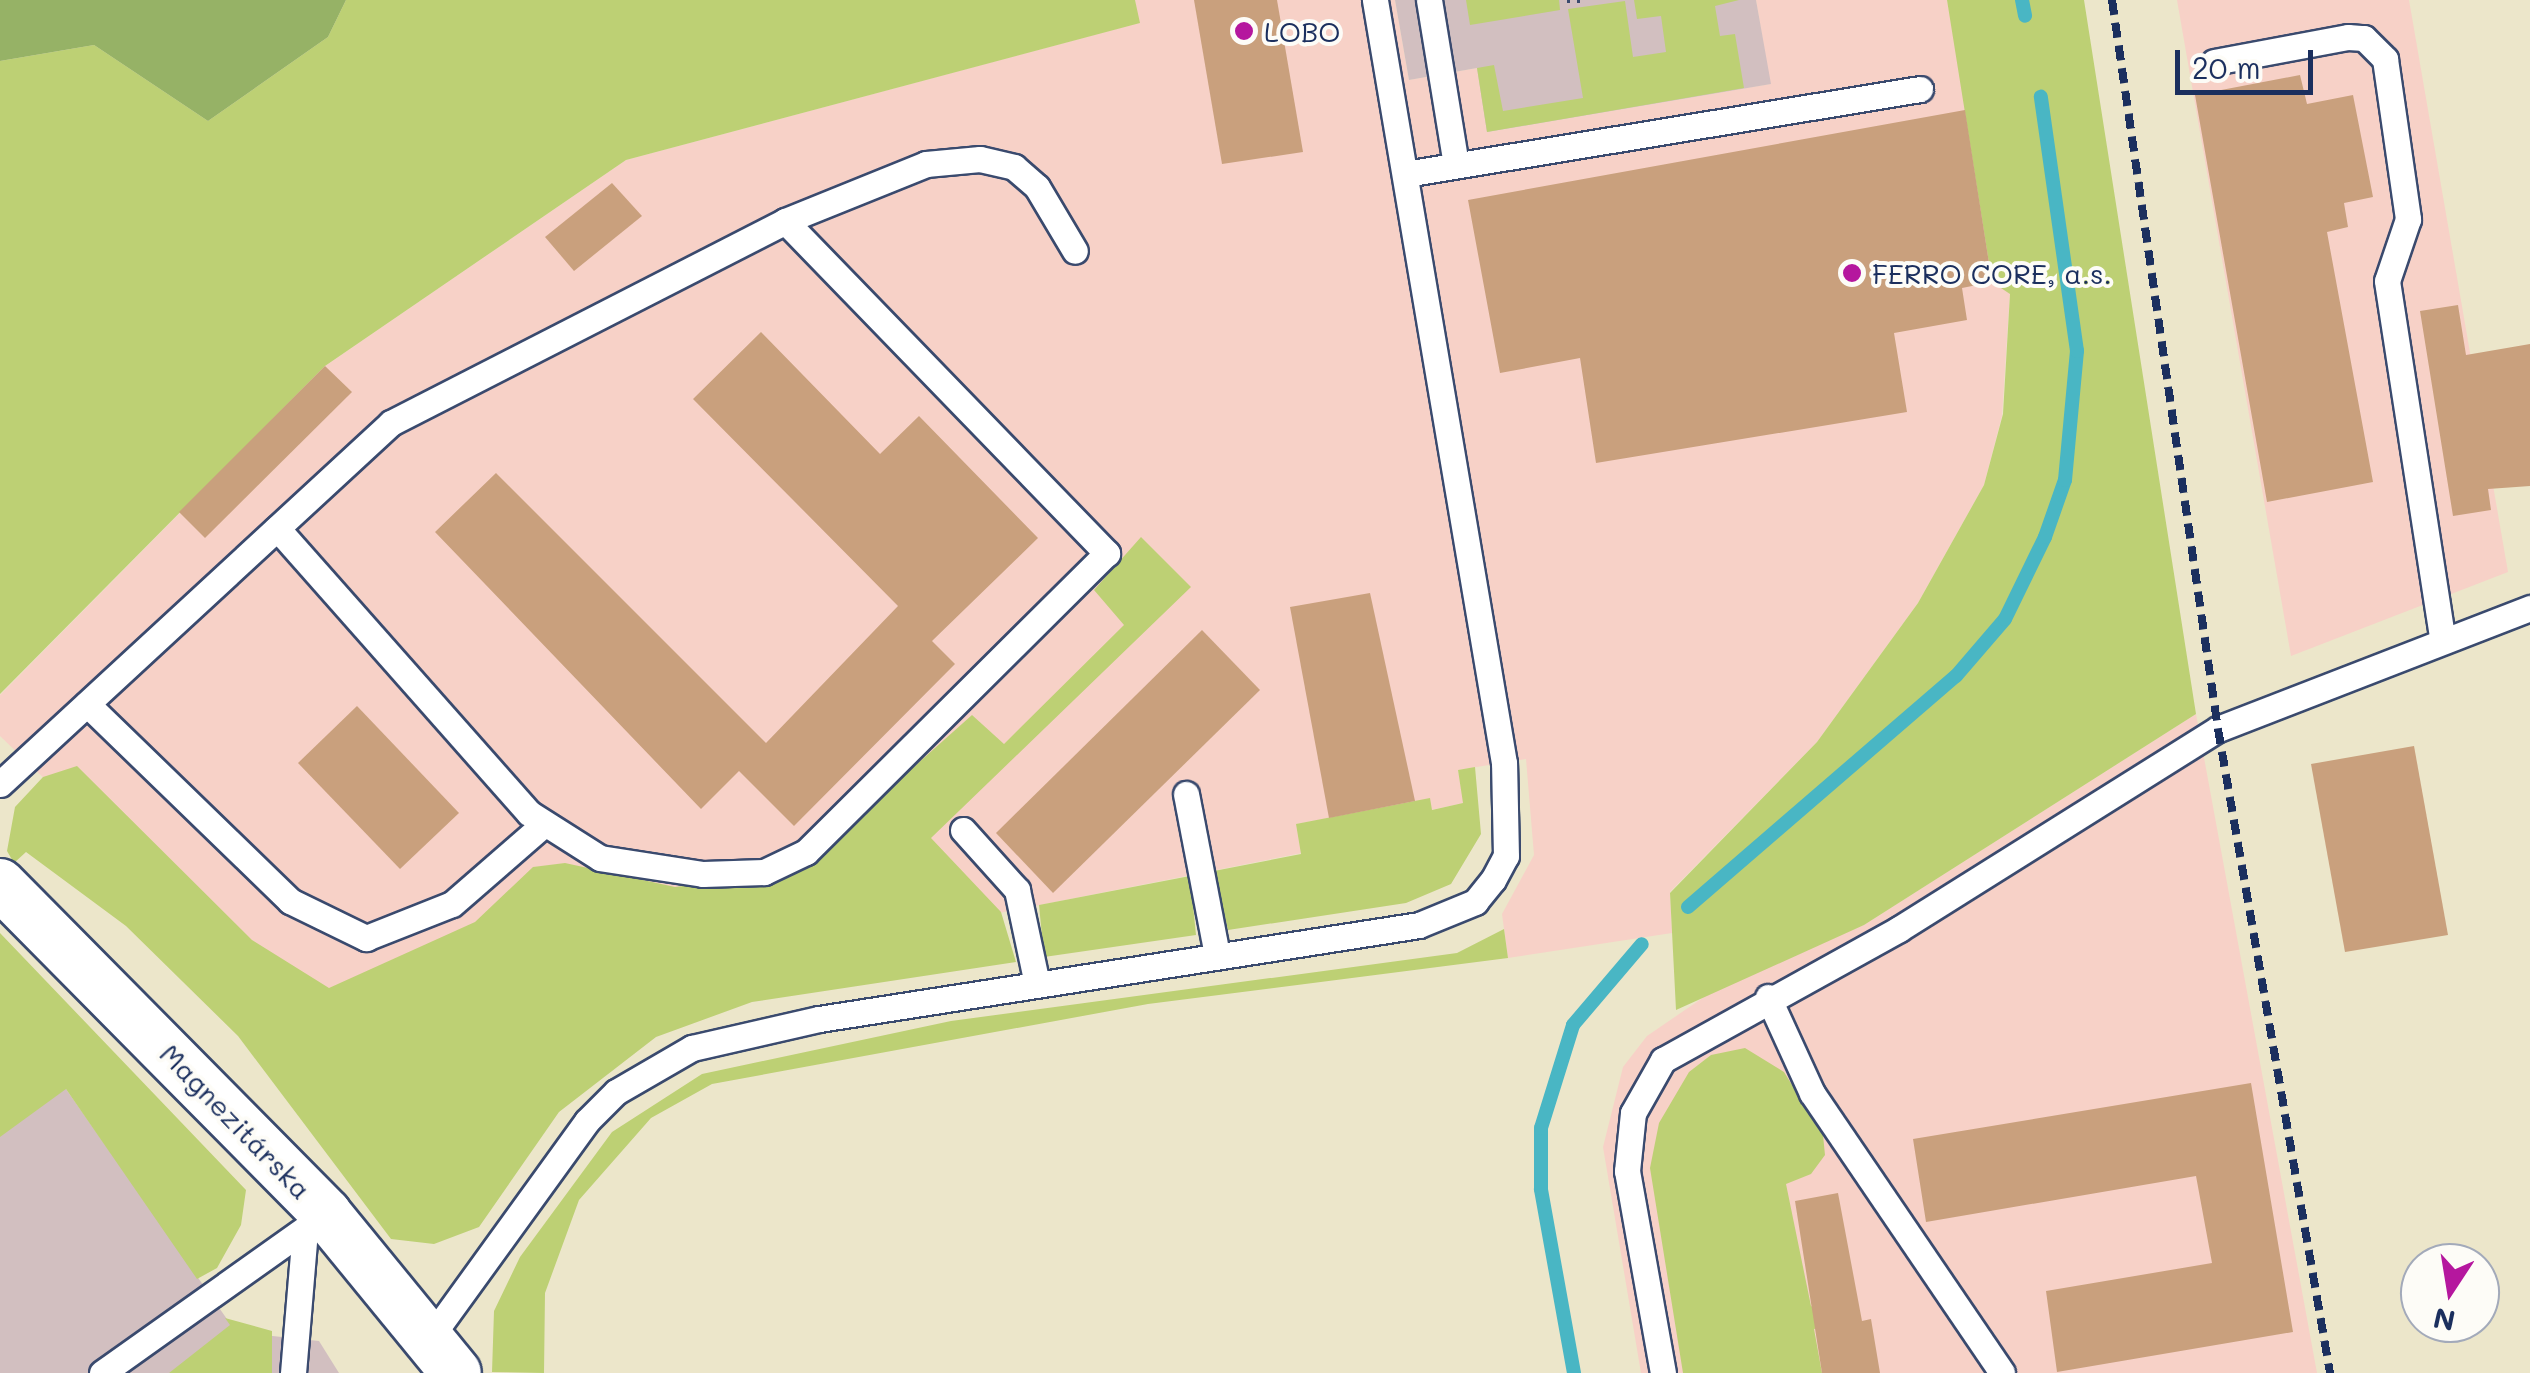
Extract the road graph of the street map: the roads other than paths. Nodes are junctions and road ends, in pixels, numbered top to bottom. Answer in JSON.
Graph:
{"nodes":[{"id":1,"x":1375,"y":0,"type":"edge"},
{"id":2,"x":1429,"y":0,"type":"edge"},
{"id":3,"x":2214,"y":62,"type":"dead end"},
{"id":4,"x":1920,"y":89,"type":"dead end"},
{"id":5,"x":1456,"y":165,"type":"junction"},
{"id":6,"x":1404,"y":174,"type":"junction"},
{"id":7,"x":785,"y":221,"type":"junction"},
{"id":8,"x":1075,"y":251,"type":"dead end"},
{"id":9,"x":277,"y":528,"type":"junction"},
{"id":10,"x":2530,"y":608,"type":"edge"},
{"id":11,"x":2442,"y":638,"type":"junction"},
{"id":12,"x":87,"y":704,"type":"junction"},
{"id":13,"x":0,"y":784,"type":"edge"},
{"id":14,"x":1186,"y":794,"type":"dead end"},
{"id":15,"x":544,"y":824,"type":"junction"},
{"id":16,"x":962,"y":830,"type":"dead end"},
{"id":17,"x":0,"y":884,"type":"edge"},
{"id":18,"x":1217,"y":955,"type":"junction"},
{"id":19,"x":1037,"y":984,"type":"junction"},
{"id":20,"x":1768,"y":997,"type":"junction"},
{"id":21,"x":315,"y":1222,"type":"junction"},
{"id":22,"x":443,"y":1356,"type":"edge"},
{"id":23,"x":102,"y":1373,"type":"edge"},
{"id":24,"x":293,"y":1373,"type":"edge"},
{"id":25,"x":1663,"y":1373,"type":"edge"},
{"id":26,"x":2002,"y":1373,"type":"edge"}],
"edges":[{"from":1,"to":6,"type":"lane"},
{"from":2,"to":5,"type":"lane"},
{"from":3,"to":11,"type":"lane"},
{"from":4,"to":5,"type":"lane"},
{"from":5,"to":6,"type":"lane"},
{"from":6,"to":18,"type":"lane"},
{"from":7,"to":8,"type":"lane"},
{"from":7,"to":9,"type":"lane"},
{"from":7,"to":15,"type":"lane"},
{"from":9,"to":12,"type":"lane"},
{"from":9,"to":15,"type":"lane"},
{"from":10,"to":11,"type":"lane"},
{"from":11,"to":20,"type":"lane"},
{"from":12,"to":13,"type":"lane"},
{"from":12,"to":15,"type":"lane"},
{"from":14,"to":18,"type":"lane"},
{"from":16,"to":19,"type":"lane"},
{"from":17,"to":21,"type":"street","name":"Magnezitárska"},
{"from":18,"to":19,"type":"lane"},
{"from":19,"to":22,"type":"lane"},
{"from":20,"to":25,"type":"lane"},
{"from":20,"to":26,"type":"lane"},
{"from":21,"to":22,"type":"street","name":"Magnezitárska"},
{"from":21,"to":23,"type":"lane"},
{"from":21,"to":24,"type":"lane"}]}
